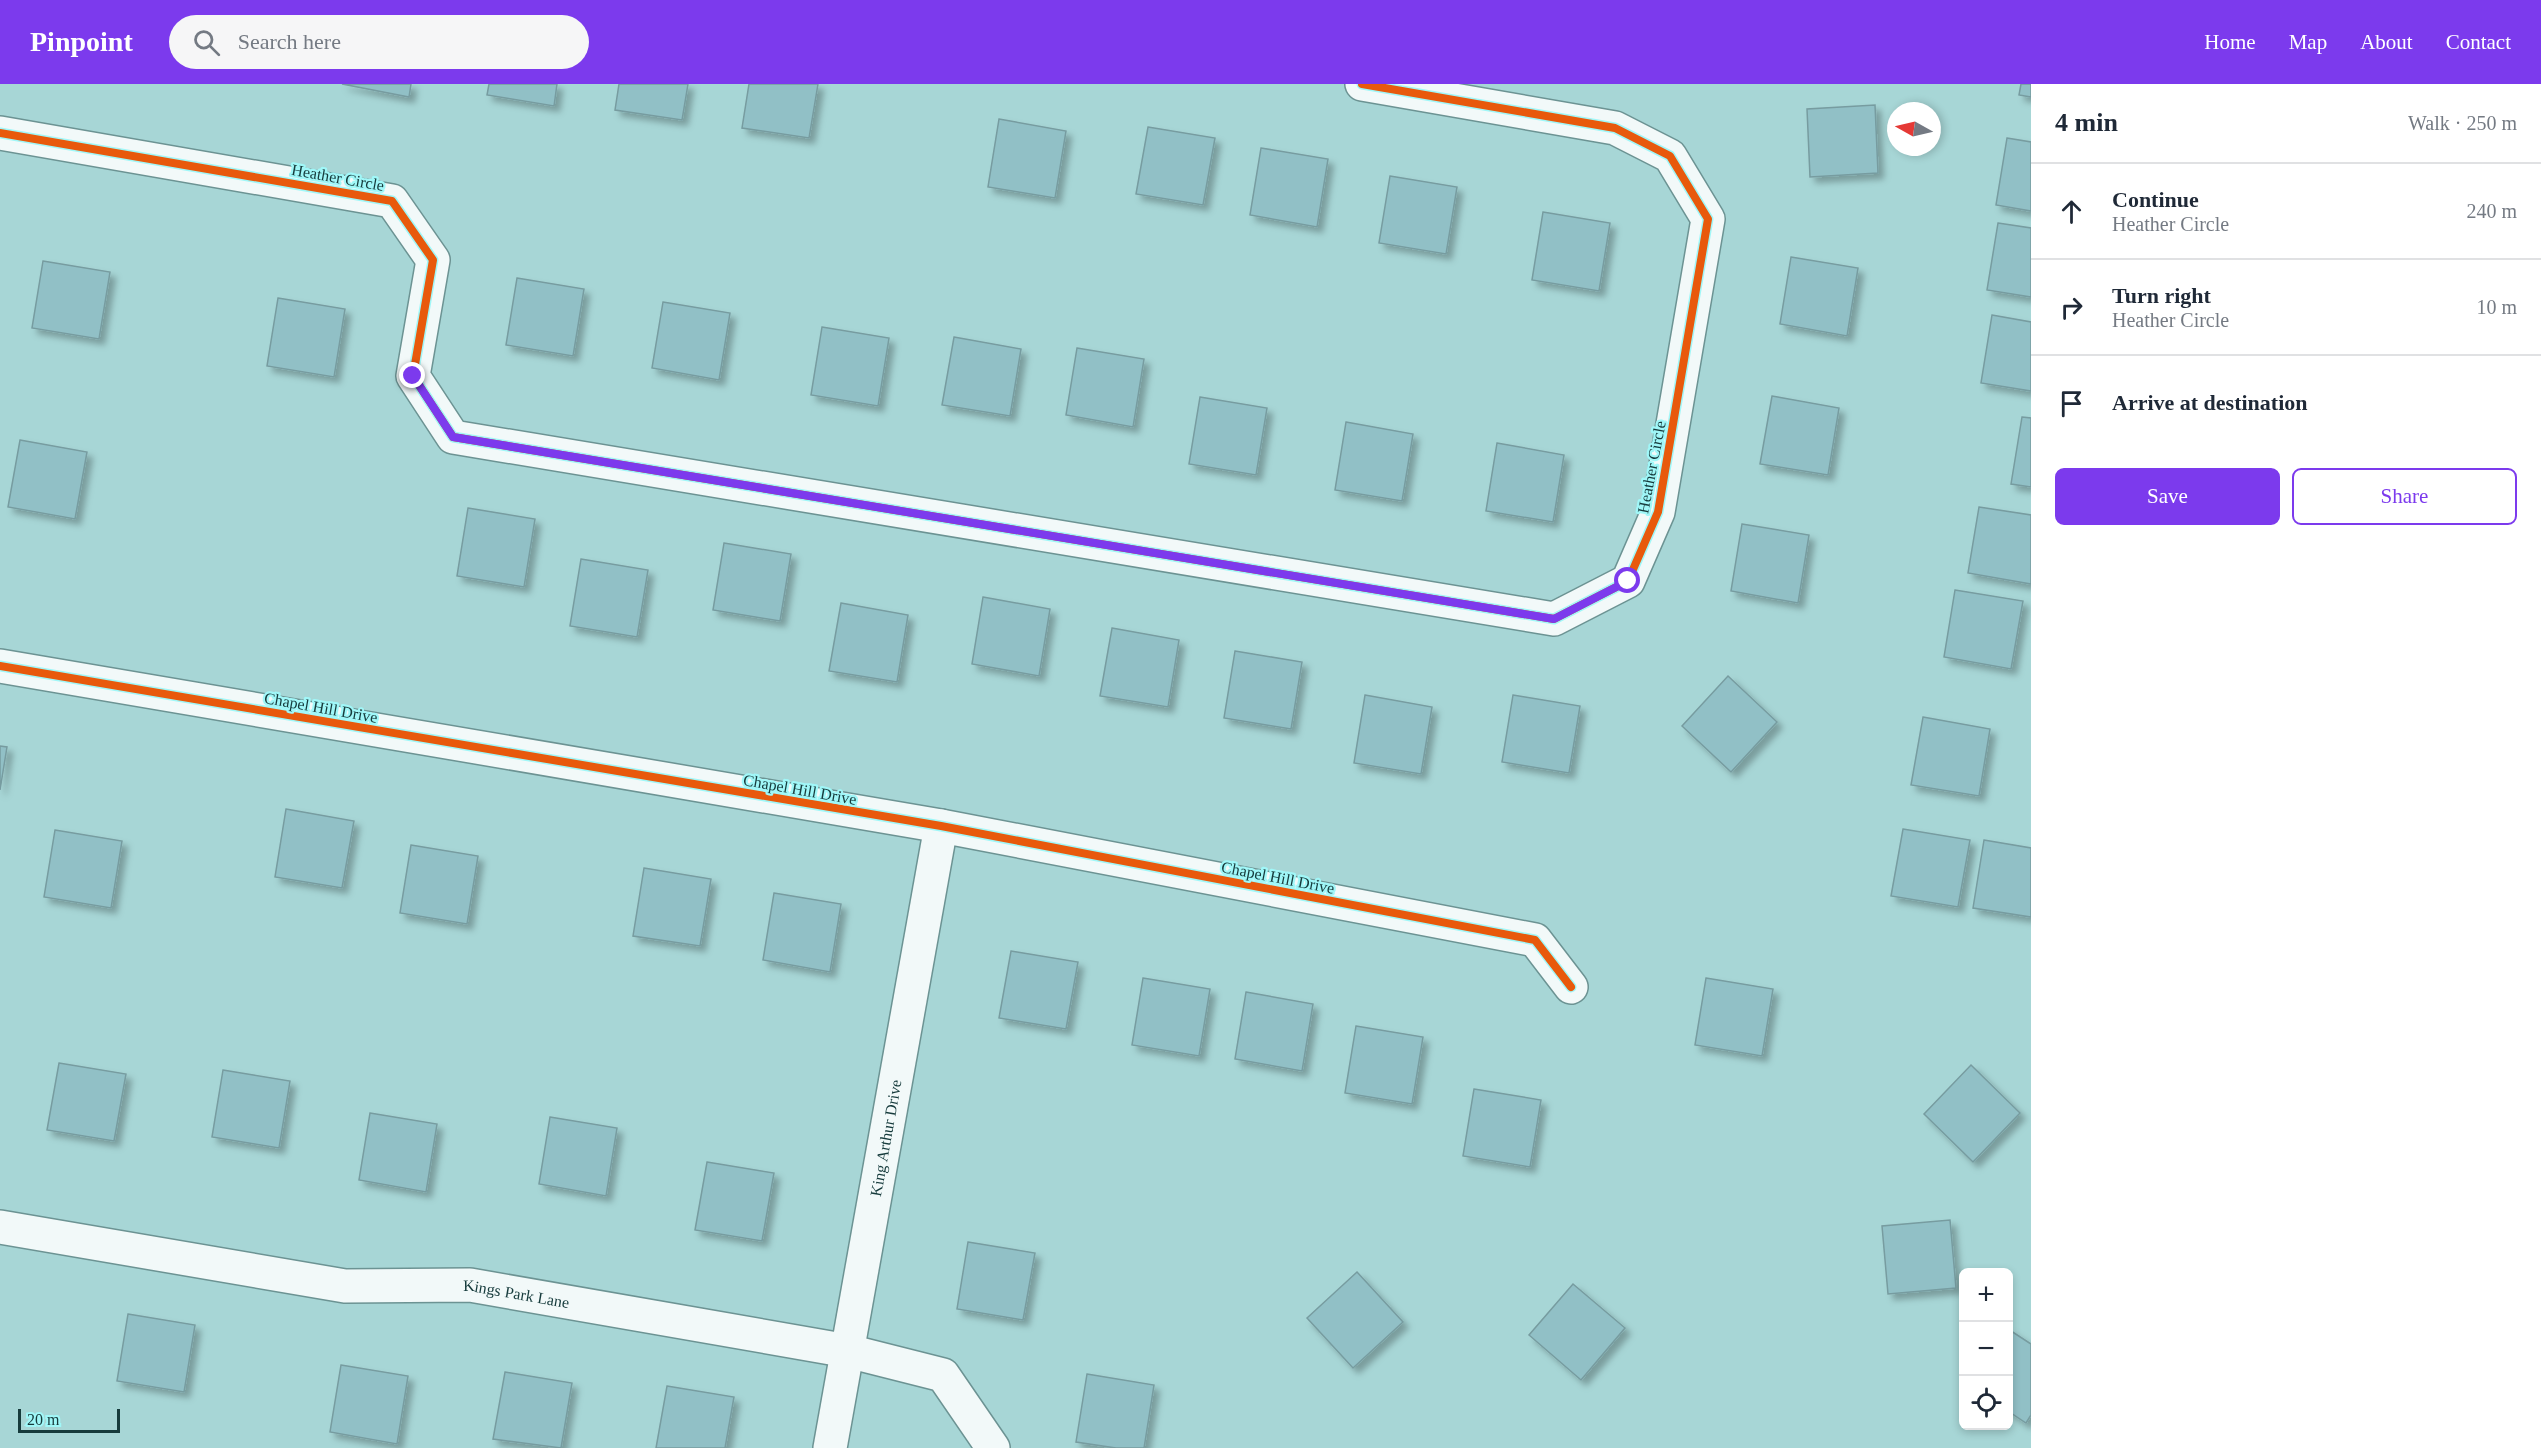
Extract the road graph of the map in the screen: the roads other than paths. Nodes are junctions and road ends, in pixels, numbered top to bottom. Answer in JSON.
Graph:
{"nodes":[{"id":1,"x":1362,"y":84,"type":"edge"},
{"id":2,"x":0,"y":133,"type":"edge"},
{"id":3,"x":0,"y":666,"type":"edge"},
{"id":4,"x":941,"y":826,"type":"junction"},
{"id":5,"x":1570,"y":987,"type":"dead end"},
{"id":6,"x":0,"y":1227,"type":"edge"},
{"id":7,"x":848,"y":1351,"type":"junction"},
{"id":8,"x":830,"y":1448,"type":"edge"},
{"id":9,"x":993,"y":1448,"type":"edge"}],
"edges":[{"from":1,"to":2,"type":"street","name":"Heather Circle"},
{"from":3,"to":4,"type":"street","name":"Chapel Hill Drive"},
{"from":4,"to":5,"type":"street","name":"Chapel Hill Drive"},
{"from":4,"to":7,"type":"street","name":"King Arthur Drive"},
{"from":6,"to":7,"type":"street","name":"Kings Park Lane"},
{"from":7,"to":8,"type":"street","name":"King Arthur Drive"},
{"from":7,"to":9,"type":"street","name":"Kings Park Lane"}]}
